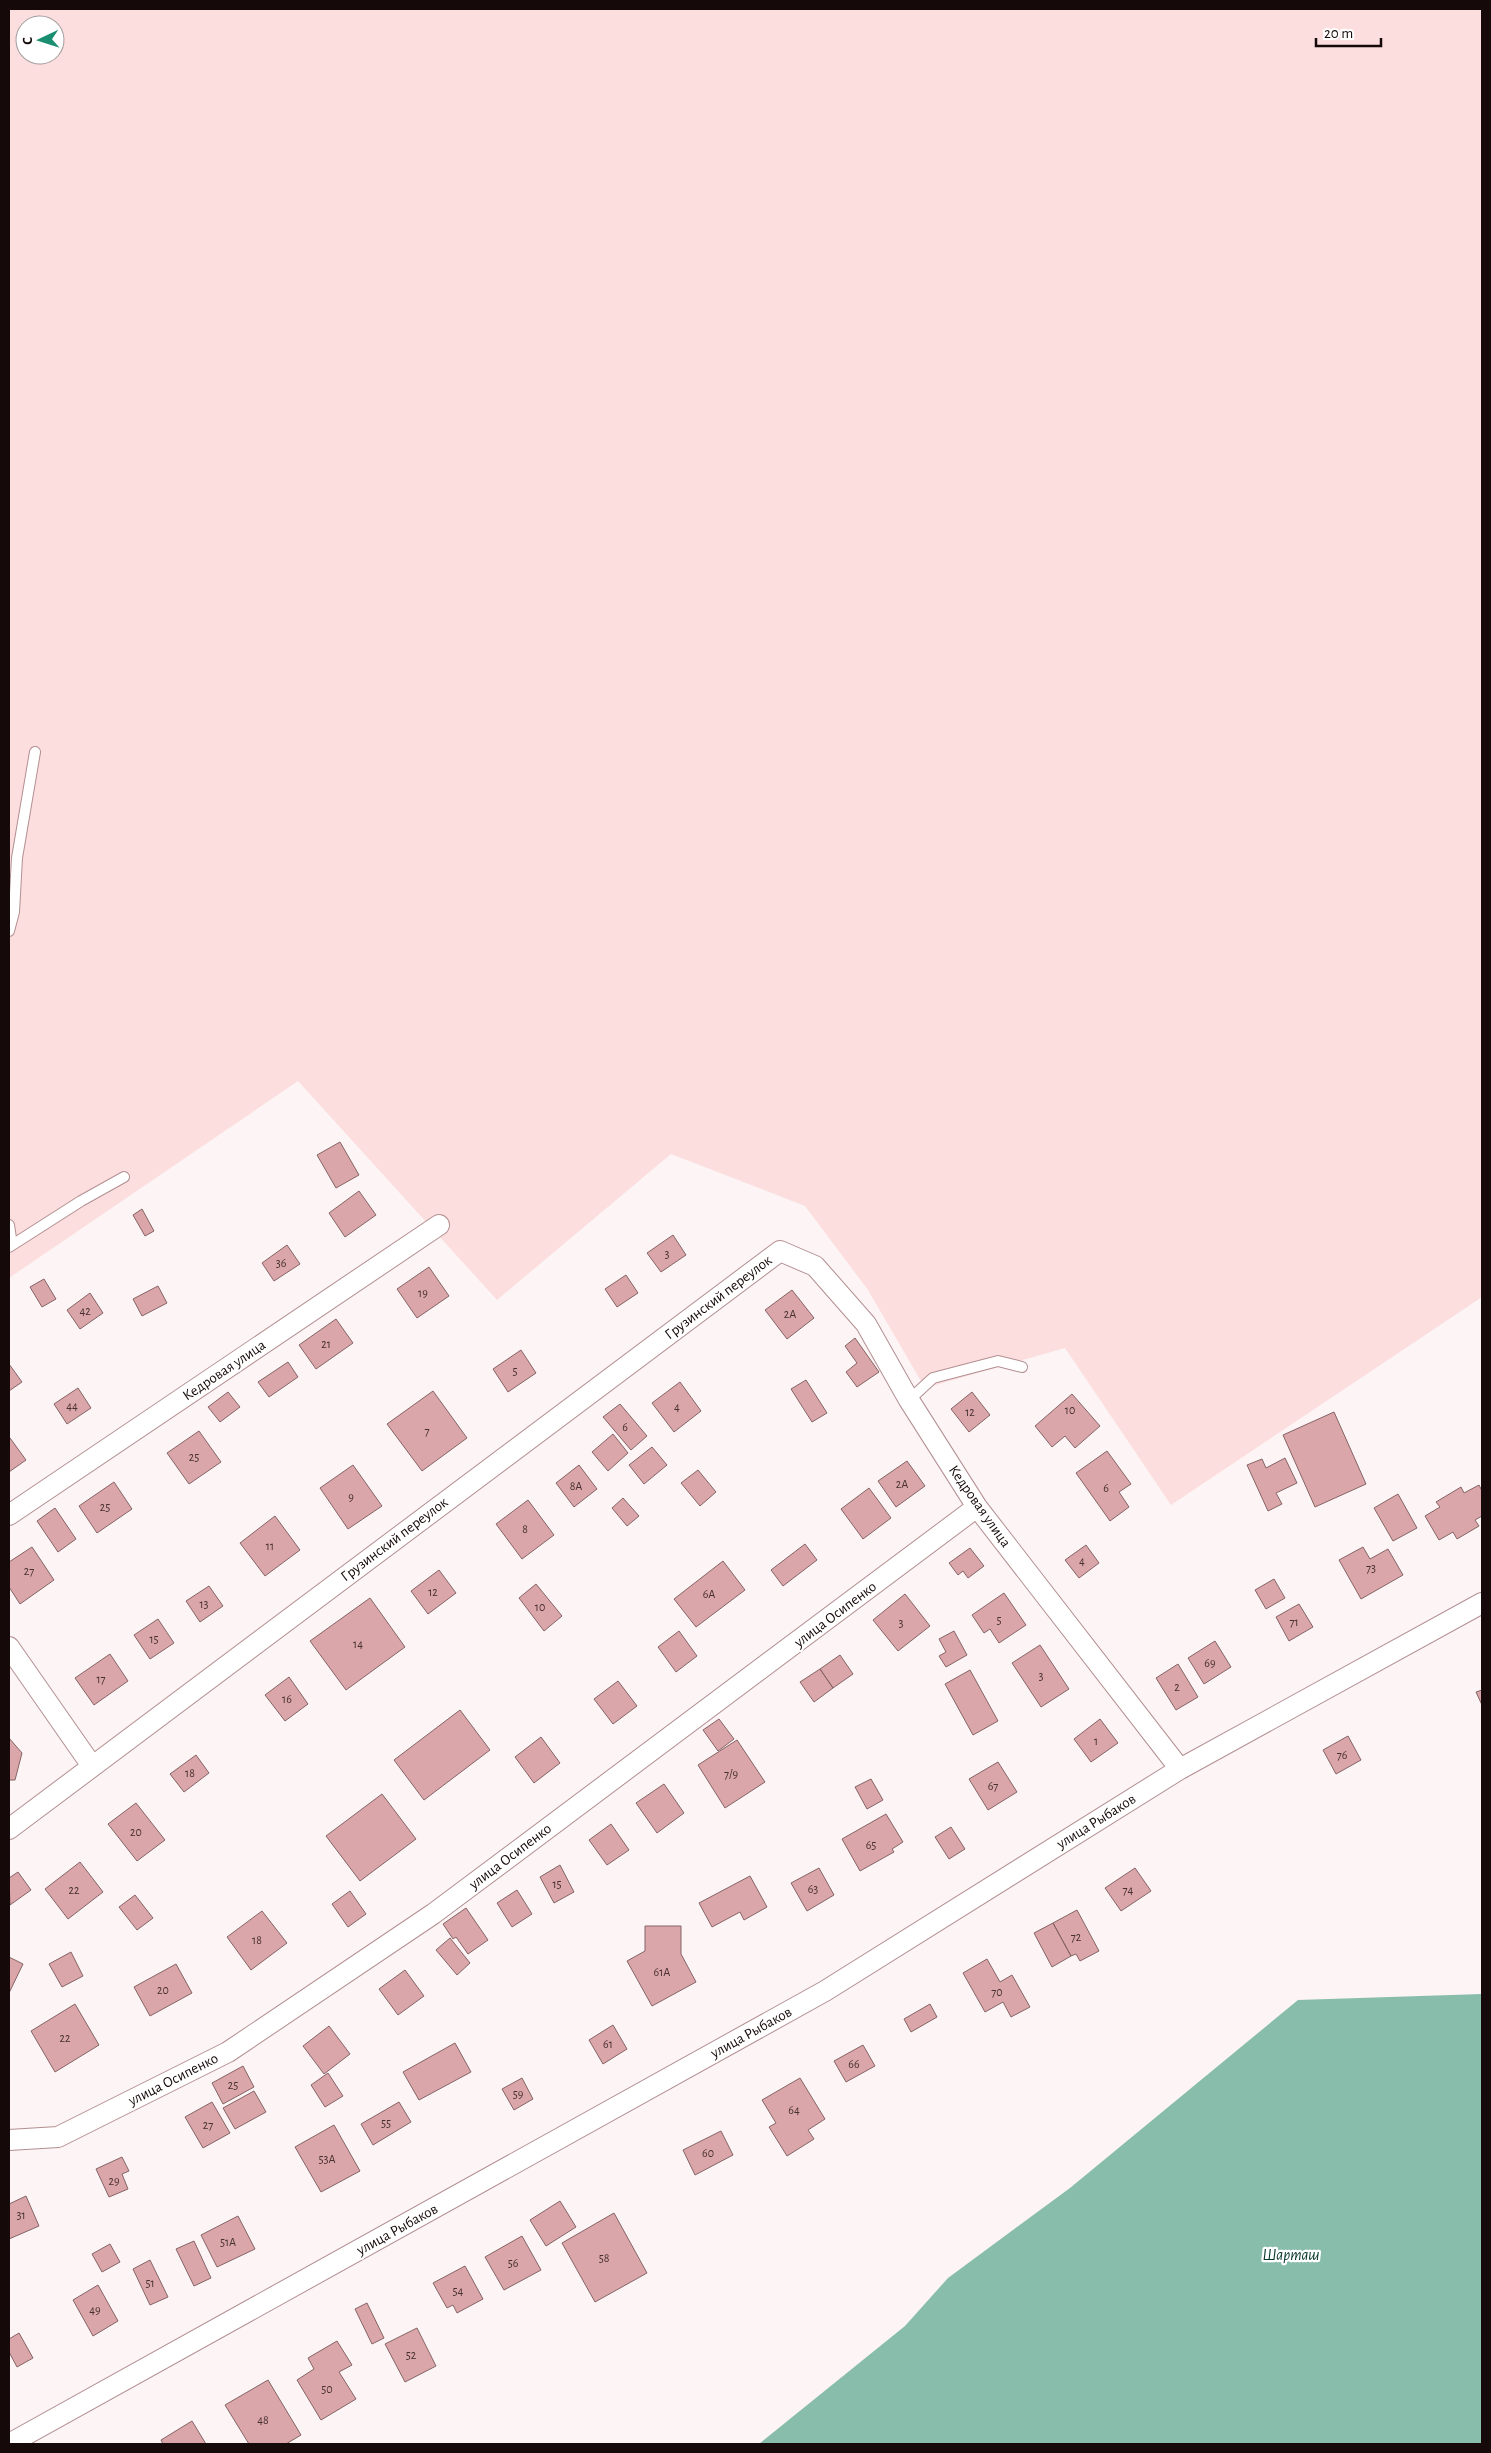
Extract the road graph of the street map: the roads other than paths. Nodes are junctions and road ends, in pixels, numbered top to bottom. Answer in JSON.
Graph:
{"nodes":[{"id":1,"x":35,"y":752,"type":"dead end"},
{"id":2,"x":9,"y":931,"type":"edge"},
{"id":3,"x":124,"y":1177,"type":"dead end"},
{"id":4,"x":439,"y":1225,"type":"dead end"},
{"id":5,"x":9,"y":1226,"type":"edge"},
{"id":6,"x":10,"y":1246,"type":"edge"},
{"id":7,"x":780,"y":1251,"type":"joint"},
{"id":8,"x":1022,"y":1367,"type":"dead end"},
{"id":9,"x":909,"y":1400,"type":"junction"},
{"id":10,"x":977,"y":1507,"type":"junction"},
{"id":11,"x":9,"y":1515,"type":"edge"},
{"id":12,"x":1482,"y":1603,"type":"edge"},
{"id":13,"x":9,"y":1647,"type":"edge"},
{"id":14,"x":92,"y":1766,"type":"junction"},
{"id":15,"x":1180,"y":1769,"type":"junction"},
{"id":16,"x":9,"y":1829,"type":"edge"},
{"id":17,"x":9,"y":2140,"type":"edge"},
{"id":18,"x":9,"y":2444,"type":"edge"}],
"edges":[{"from":1,"to":2,"type":"lane"},
{"from":3,"to":6,"type":"lane"},
{"from":4,"to":11,"type":"street","name":"Кедровая улица"},
{"from":5,"to":6,"type":"lane"},
{"from":7,"to":9,"type":"street","name":"Кедровая улица"},
{"from":7,"to":14,"type":"street","name":"Грузинский переулок"},
{"from":8,"to":9,"type":"lane"},
{"from":9,"to":10,"type":"street","name":"Кедровая улица"},
{"from":10,"to":15,"type":"street","name":"Кедровая улица"},
{"from":10,"to":17,"type":"street","name":"улица Осипенко"},
{"from":12,"to":15,"type":"street","name":"улица Рыбаков"},
{"from":13,"to":14,"type":"street"},
{"from":14,"to":16,"type":"street","name":"Грузинский переулок"},
{"from":15,"to":18,"type":"street","name":"улица Рыбаков"}]}
